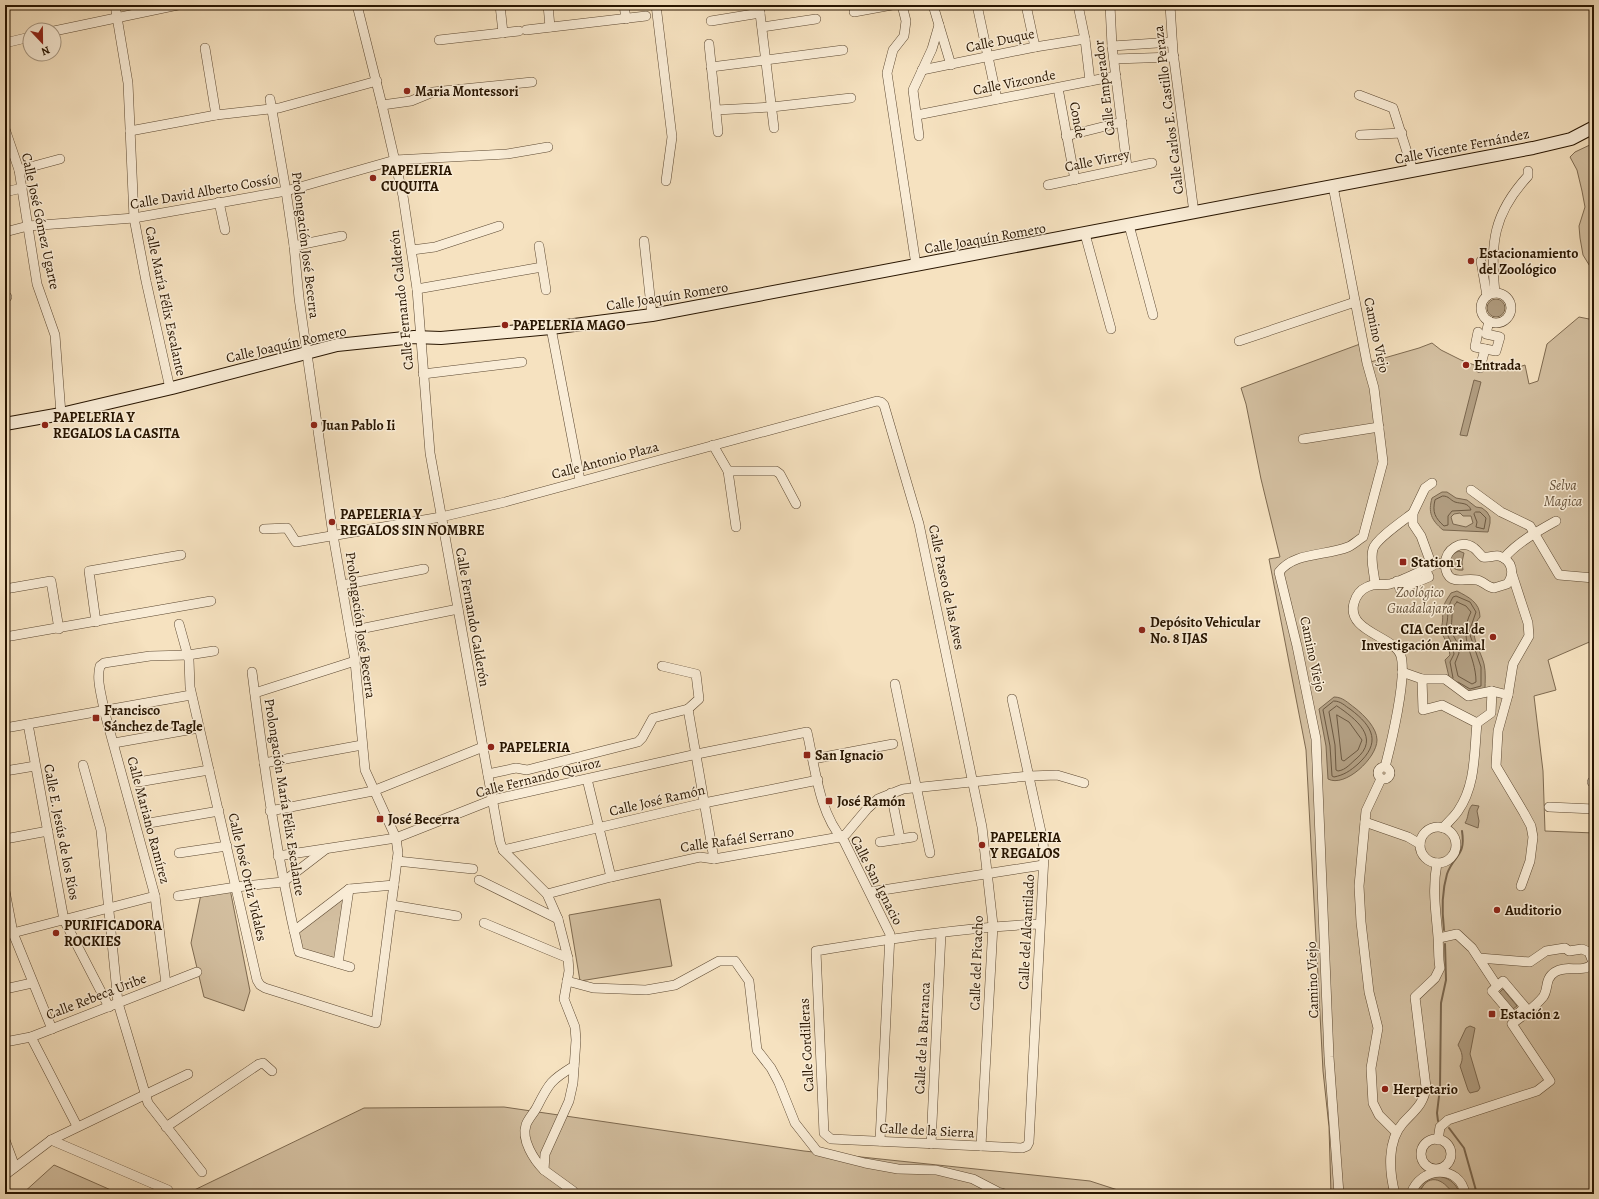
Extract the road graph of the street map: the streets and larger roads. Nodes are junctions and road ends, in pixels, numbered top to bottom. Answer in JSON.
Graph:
{"nodes":[{"id":1,"x":115,"y":5,"type":"edge"},
{"id":2,"x":178,"y":5,"type":"edge"},
{"id":3,"x":357,"y":5,"type":"edge"},
{"id":4,"x":500,"y":5,"type":"edge"},
{"id":5,"x":548,"y":5,"type":"edge"},
{"id":6,"x":624,"y":5,"type":"edge"},
{"id":7,"x":656,"y":5,"type":"edge"},
{"id":8,"x":892,"y":5,"type":"edge"},
{"id":9,"x":902,"y":5,"type":"edge"},
{"id":10,"x":933,"y":5,"type":"edge"},
{"id":11,"x":977,"y":5,"type":"edge"},
{"id":12,"x":1026,"y":5,"type":"edge"},
{"id":13,"x":1078,"y":5,"type":"edge"},
{"id":14,"x":1110,"y":5,"type":"edge"},
{"id":15,"x":1170,"y":5,"type":"edge"},
{"id":16,"x":1590,"y":5,"type":"edge"},
{"id":17,"x":1594,"y":7,"type":"edge"},
{"id":18,"x":760,"y":9,"type":"edge"},
{"id":19,"x":854,"y":12,"type":"dead end"},
{"id":20,"x":646,"y":16,"type":"dead end"},
{"id":21,"x":118,"y":17,"type":"junction"},
{"id":22,"x":626,"y":18,"type":"junction"},
{"id":23,"x":816,"y":19,"type":"dead end"},
{"id":24,"x":712,"y":21,"type":"dead end"},
{"id":25,"x":940,"y":25,"type":"junction"},
{"id":26,"x":762,"y":26,"type":"junction"},
{"id":27,"x":550,"y":27,"type":"junction"},
{"id":28,"x":62,"y":29,"type":"edge"},
{"id":29,"x":503,"y":33,"type":"junction"},
{"id":30,"x":22,"y":39,"type":"edge"},
{"id":31,"x":1085,"y":39,"type":"junction"},
{"id":32,"x":439,"y":40,"type":"dead end"},
{"id":33,"x":1172,"y":42,"type":"junction"},
{"id":34,"x":5,"y":43,"type":"edge"},
{"id":35,"x":1151,"y":43,"type":"junction"},
{"id":36,"x":709,"y":44,"type":"dead end"},
{"id":37,"x":1112,"y":46,"type":"junction"},
{"id":38,"x":1035,"y":47,"type":"junction"},
{"id":39,"x":205,"y":48,"type":"dead end"},
{"id":40,"x":843,"y":50,"type":"dead end"},
{"id":41,"x":988,"y":56,"type":"junction"},
{"id":42,"x":1152,"y":57,"type":"junction"},
{"id":43,"x":1174,"y":57,"type":"junction"},
{"id":44,"x":1114,"y":59,"type":"junction"},
{"id":45,"x":766,"y":60,"type":"junction"},
{"id":46,"x":951,"y":65,"type":"junction"},
{"id":47,"x":711,"y":67,"type":"junction"},
{"id":48,"x":922,"y":70,"type":"junction"},
{"id":49,"x":1116,"y":76,"type":"junction"},
{"id":50,"x":1090,"y":81,"type":"junction"},
{"id":51,"x":377,"y":82,"type":"junction"},
{"id":52,"x":532,"y":82,"type":"dead end"},
{"id":53,"x":1058,"y":88,"type":"junction"},
{"id":54,"x":1359,"y":95,"type":"dead end"},
{"id":55,"x":851,"y":98,"type":"dead end"},
{"id":56,"x":997,"y":99,"type":"junction"},
{"id":57,"x":271,"y":103,"type":"junction"},
{"id":58,"x":382,"y":105,"type":"junction"},
{"id":59,"x":772,"y":106,"type":"junction"},
{"id":60,"x":716,"y":110,"type":"junction"},
{"id":61,"x":216,"y":115,"type":"junction"},
{"id":62,"x":917,"y":115,"type":"junction"},
{"id":63,"x":1122,"y":122,"type":"junction"},
{"id":64,"x":1594,"y":127,"type":"edge"},
{"id":65,"x":774,"y":128,"type":"dead end"},
{"id":66,"x":5,"y":129,"type":"edge"},
{"id":67,"x":130,"y":131,"type":"junction"},
{"id":68,"x":718,"y":132,"type":"dead end"},
{"id":69,"x":1402,"y":133,"type":"junction"},
{"id":70,"x":1360,"y":135,"type":"dead end"},
{"id":71,"x":919,"y":136,"type":"dead end"},
{"id":72,"x":1066,"y":136,"type":"junction"},
{"id":73,"x":548,"y":147,"type":"dead end"},
{"id":74,"x":60,"y":159,"type":"dead end"},
{"id":75,"x":395,"y":160,"type":"junction"},
{"id":76,"x":1152,"y":163,"type":"dead end"},
{"id":77,"x":1127,"y":167,"type":"junction"},
{"id":78,"x":19,"y":170,"type":"junction"},
{"id":79,"x":1413,"y":171,"type":"junction"},
{"id":80,"x":1528,"y":171,"type":"dead end"},
{"id":81,"x":1075,"y":180,"type":"junction"},
{"id":82,"x":666,"y":181,"type":"dead end"},
{"id":83,"x":1048,"y":185,"type":"dead end"},
{"id":84,"x":1333,"y":186,"type":"junction"},
{"id":85,"x":22,"y":188,"type":"junction"},
{"id":86,"x":286,"y":191,"type":"junction"},
{"id":87,"x":5,"y":192,"type":"edge"},
{"id":88,"x":219,"y":202,"type":"junction"},
{"id":89,"x":1194,"y":213,"type":"junction"},
{"id":90,"x":134,"y":218,"type":"junction"},
{"id":91,"x":1129,"y":225,"type":"junction"},
{"id":92,"x":28,"y":226,"type":"junction"},
{"id":93,"x":499,"y":226,"type":"dead end"},
{"id":94,"x":225,"y":230,"type":"dead end"},
{"id":95,"x":5,"y":232,"type":"edge"},
{"id":96,"x":1085,"y":234,"type":"junction"},
{"id":97,"x":342,"y":236,"type":"dead end"},
{"id":98,"x":644,"y":241,"type":"dead end"},
{"id":99,"x":294,"y":246,"type":"junction"},
{"id":100,"x":538,"y":246,"type":"dead end"},
{"id":101,"x":412,"y":250,"type":"junction"},
{"id":102,"x":1482,"y":261,"type":"dead end"},
{"id":103,"x":916,"y":265,"type":"junction"},
{"id":104,"x":542,"y":267,"type":"junction"},
{"id":105,"x":417,"y":289,"type":"junction"},
{"id":106,"x":546,"y":290,"type":"dead end"},
{"id":107,"x":1491,"y":294,"type":"junction"},
{"id":108,"x":1355,"y":302,"type":"junction"},
{"id":109,"x":652,"y":315,"type":"junction"},
{"id":110,"x":1153,"y":315,"type":"dead end"},
{"id":111,"x":1489,"y":321,"type":"junction"},
{"id":112,"x":551,"y":328,"type":"junction"},
{"id":113,"x":1111,"y":329,"type":"dead end"},
{"id":114,"x":1478,"y":332,"type":"junction"},
{"id":115,"x":421,"y":337,"type":"junction"},
{"id":116,"x":1239,"y":341,"type":"dead end"},
{"id":117,"x":1485,"y":349,"type":"junction"},
{"id":118,"x":307,"y":352,"type":"junction"},
{"id":119,"x":522,"y":362,"type":"dead end"},
{"id":120,"x":1480,"y":368,"type":"dead end"},
{"id":121,"x":423,"y":374,"type":"junction"},
{"id":122,"x":172,"y":388,"type":"junction"},
{"id":123,"x":881,"y":402,"type":"joint"},
{"id":124,"x":61,"y":414,"type":"junction"},
{"id":125,"x":5,"y":424,"type":"edge"},
{"id":126,"x":1379,"y":427,"type":"junction"},
{"id":127,"x":1303,"y":439,"type":"dead end"},
{"id":128,"x":713,"y":445,"type":"junction"},
{"id":129,"x":728,"y":471,"type":"junction"},
{"id":130,"x":580,"y":480,"type":"junction"},
{"id":131,"x":1432,"y":483,"type":"dead end"},
{"id":132,"x":1471,"y":490,"type":"dead end"},
{"id":133,"x":796,"y":504,"type":"dead end"},
{"id":134,"x":1413,"y":513,"type":"junction"},
{"id":135,"x":441,"y":516,"type":"junction"},
{"id":136,"x":1556,"y":520,"type":"dead end"},
{"id":137,"x":736,"y":527,"type":"dead end"},
{"id":138,"x":264,"y":529,"type":"dead end"},
{"id":139,"x":1535,"y":533,"type":"junction"},
{"id":140,"x":333,"y":535,"type":"junction"},
{"id":141,"x":181,"y":555,"type":"dead end"},
{"id":142,"x":1504,"y":558,"type":"junction"},
{"id":143,"x":1445,"y":564,"type":"junction"},
{"id":144,"x":1428,"y":566,"type":"junction"},
{"id":145,"x":424,"y":569,"type":"dead end"},
{"id":146,"x":1512,"y":574,"type":"junction"},
{"id":147,"x":1594,"y":578,"type":"edge"},
{"id":148,"x":1375,"y":583,"type":"junction"},
{"id":149,"x":342,"y":585,"type":"junction"},
{"id":150,"x":5,"y":589,"type":"edge"},
{"id":151,"x":211,"y":601,"type":"dead end"},
{"id":152,"x":458,"y":609,"type":"junction"},
{"id":153,"x":96,"y":622,"type":"junction"},
{"id":154,"x":179,"y":624,"type":"dead end"},
{"id":155,"x":59,"y":629,"type":"junction"},
{"id":156,"x":350,"y":631,"type":"junction"},
{"id":157,"x":5,"y":638,"type":"edge"},
{"id":158,"x":214,"y":651,"type":"dead end"},
{"id":159,"x":188,"y":655,"type":"junction"},
{"id":160,"x":355,"y":661,"type":"junction"},
{"id":161,"x":662,"y":666,"type":"dead end"},
{"id":162,"x":252,"y":672,"type":"dead end"},
{"id":163,"x":1402,"y":672,"type":"junction"},
{"id":164,"x":1422,"y":679,"type":"junction"},
{"id":165,"x":895,"y":684,"type":"dead end"},
{"id":166,"x":1492,"y":691,"type":"junction"},
{"id":167,"x":255,"y":693,"type":"junction"},
{"id":168,"x":192,"y":695,"type":"junction"},
{"id":169,"x":1508,"y":695,"type":"junction"},
{"id":170,"x":1012,"y":698,"type":"dead end"},
{"id":171,"x":688,"y":708,"type":"junction"},
{"id":172,"x":104,"y":710,"type":"junction"},
{"id":173,"x":1477,"y":723,"type":"junction"},
{"id":174,"x":28,"y":724,"type":"junction"},
{"id":175,"x":5,"y":728,"type":"edge"},
{"id":176,"x":199,"y":728,"type":"junction"},
{"id":177,"x":807,"y":732,"type":"joint"},
{"id":178,"x":114,"y":743,"type":"junction"},
{"id":179,"x":893,"y":744,"type":"dead end"},
{"id":180,"x":362,"y":745,"type":"junction"},
{"id":181,"x":483,"y":747,"type":"junction"},
{"id":182,"x":697,"y":754,"type":"junction"},
{"id":183,"x":813,"y":759,"type":"junction"},
{"id":184,"x":264,"y":763,"type":"junction"},
{"id":185,"x":83,"y":765,"type":"dead end"},
{"id":186,"x":36,"y":766,"type":"junction"},
{"id":187,"x":209,"y":770,"type":"junction"},
{"id":188,"x":5,"y":771,"type":"edge"},
{"id":189,"x":488,"y":774,"type":"junction"},
{"id":190,"x":1029,"y":776,"type":"junction"},
{"id":191,"x":587,"y":779,"type":"junction"},
{"id":192,"x":818,"y":780,"type":"junction"},
{"id":193,"x":973,"y":781,"type":"junction"},
{"id":194,"x":138,"y":782,"type":"dead end"},
{"id":195,"x":1084,"y":783,"type":"dead end"},
{"id":196,"x":916,"y":786,"type":"junction"},
{"id":197,"x":374,"y":791,"type":"junction"},
{"id":198,"x":891,"y":793,"type":"junction"},
{"id":199,"x":492,"y":800,"type":"junction"},
{"id":200,"x":704,"y":803,"type":"junction"},
{"id":201,"x":1549,"y":807,"type":"dead end"},
{"id":202,"x":1594,"y":809,"type":"edge"},
{"id":203,"x":270,"y":810,"type":"junction"},
{"id":204,"x":219,"y":811,"type":"junction"},
{"id":205,"x":1365,"y":822,"type":"junction"},
{"id":206,"x":149,"y":823,"type":"dead end"},
{"id":207,"x":600,"y":828,"type":"junction"},
{"id":208,"x":1443,"y":828,"type":"junction"},
{"id":209,"x":1427,"y":830,"type":"junction"},
{"id":210,"x":48,"y":831,"type":"junction"},
{"id":211,"x":840,"y":837,"type":"junction"},
{"id":212,"x":913,"y":837,"type":"dead end"},
{"id":213,"x":1408,"y":837,"type":"junction"},
{"id":214,"x":396,"y":838,"type":"junction"},
{"id":215,"x":5,"y":839,"type":"edge"},
{"id":216,"x":900,"y":839,"type":"junction"},
{"id":217,"x":880,"y":842,"type":"dead end"},
{"id":218,"x":1420,"y":844,"type":"junction"},
{"id":219,"x":227,"y":846,"type":"junction"},
{"id":220,"x":327,"y":849,"type":"junction"},
{"id":221,"x":503,"y":850,"type":"junction"},
{"id":222,"x":179,"y":853,"type":"dead end"},
{"id":223,"x":930,"y":853,"type":"dead end"},
{"id":224,"x":278,"y":856,"type":"junction"},
{"id":225,"x":714,"y":859,"type":"junction"},
{"id":226,"x":398,"y":861,"type":"junction"},
{"id":227,"x":1437,"y":863,"type":"junction"},
{"id":228,"x":1043,"y":865,"type":"junction"},
{"id":229,"x":473,"y":869,"type":"dead end"},
{"id":230,"x":988,"y":874,"type":"junction"},
{"id":231,"x":611,"y":877,"type":"junction"},
{"id":232,"x":479,"y":880,"type":"dead end"},
{"id":233,"x":283,"y":882,"type":"junction"},
{"id":234,"x":394,"y":885,"type":"junction"},
{"id":235,"x":1521,"y":886,"type":"dead end"},
{"id":236,"x":236,"y":887,"type":"junction"},
{"id":237,"x":349,"y":889,"type":"junction"},
{"id":238,"x":5,"y":890,"type":"edge"},
{"id":239,"x":870,"y":892,"type":"junction"},
{"id":240,"x":547,"y":894,"type":"junction"},
{"id":241,"x":155,"y":896,"type":"junction"},
{"id":242,"x":178,"y":896,"type":"dead end"},
{"id":243,"x":392,"y":905,"type":"junction"},
{"id":244,"x":110,"y":908,"type":"junction"},
{"id":245,"x":457,"y":916,"type":"dead end"},
{"id":246,"x":558,"y":919,"type":"junction"},
{"id":247,"x":64,"y":920,"type":"junction"},
{"id":248,"x":484,"y":923,"type":"dead end"},
{"id":249,"x":1040,"y":924,"type":"junction"},
{"id":250,"x":993,"y":926,"type":"junction"},
{"id":251,"x":294,"y":931,"type":"junction"},
{"id":252,"x":941,"y":933,"type":"junction"},
{"id":253,"x":9,"y":934,"type":"edge"},
{"id":254,"x":1439,"y":938,"type":"junction"},
{"id":255,"x":890,"y":939,"type":"junction"},
{"id":256,"x":568,"y":958,"type":"junction"},
{"id":257,"x":1479,"y":958,"type":"junction"},
{"id":258,"x":338,"y":963,"type":"junction"},
{"id":259,"x":1594,"y":963,"type":"edge"},
{"id":260,"x":350,"y":967,"type":"dead end"},
{"id":261,"x":197,"y":972,"type":"dead end"},
{"id":262,"x":567,"y":981,"type":"junction"},
{"id":263,"x":32,"y":983,"type":"junction"},
{"id":264,"x":166,"y":984,"type":"junction"},
{"id":265,"x":1497,"y":986,"type":"junction"},
{"id":266,"x":5,"y":990,"type":"edge"},
{"id":267,"x":119,"y":1002,"type":"junction"},
{"id":268,"x":109,"y":1007,"type":"junction"},
{"id":269,"x":1521,"y":1013,"type":"junction"},
{"id":270,"x":376,"y":1022,"type":"joint"},
{"id":271,"x":52,"y":1029,"type":"junction"},
{"id":272,"x":31,"y":1037,"type":"junction"},
{"id":273,"x":5,"y":1042,"type":"edge"},
{"id":274,"x":574,"y":1066,"type":"junction"},
{"id":275,"x":272,"y":1071,"type":"dead end"},
{"id":276,"x":188,"y":1074,"type":"dead end"},
{"id":277,"x":145,"y":1096,"type":"junction"},
{"id":278,"x":77,"y":1126,"type":"junction"},
{"id":279,"x":166,"y":1128,"type":"junction"},
{"id":280,"x":1396,"y":1132,"type":"junction"},
{"id":281,"x":826,"y":1137,"type":"joint"},
{"id":282,"x":5,"y":1140,"type":"edge"},
{"id":283,"x":51,"y":1140,"type":"junction"},
{"id":284,"x":1438,"y":1140,"type":"junction"},
{"id":285,"x":880,"y":1141,"type":"junction"},
{"id":286,"x":931,"y":1144,"type":"junction"},
{"id":287,"x":981,"y":1146,"type":"junction"},
{"id":288,"x":1027,"y":1146,"type":"joint"},
{"id":289,"x":15,"y":1167,"type":"junction"},
{"id":290,"x":544,"y":1170,"type":"junction"},
{"id":291,"x":1437,"y":1171,"type":"junction"},
{"id":292,"x":202,"y":1172,"type":"dead end"},
{"id":293,"x":5,"y":1175,"type":"edge"},
{"id":294,"x":168,"y":1190,"type":"dead end"},
{"id":295,"x":574,"y":1194,"type":"edge"},
{"id":296,"x":1005,"y":1194,"type":"edge"},
{"id":297,"x":1339,"y":1194,"type":"edge"},
{"id":298,"x":1395,"y":1194,"type":"edge"},
{"id":299,"x":1411,"y":1194,"type":"edge"},
{"id":300,"x":1465,"y":1194,"type":"edge"}],
"edges":[{"from":1,"to":21,"type":"street","name":"Calle María Félix Escalante"},
{"from":2,"to":21,"type":"street"},
{"from":3,"to":51,"type":"street","name":"Calle Fernando Calderón"},
{"from":4,"to":29,"type":"street"},
{"from":5,"to":27,"type":"street"},
{"from":6,"to":22,"type":"street"},
{"from":7,"to":82,"type":"street"},
{"from":8,"to":19,"type":"street"},
{"from":9,"to":103,"type":"street"},
{"from":10,"to":25,"type":"street"},
{"from":11,"to":41,"type":"street"},
{"from":12,"to":38,"type":"street"},
{"from":13,"to":31,"type":"street"},
{"from":14,"to":37,"type":"street","name":"Calle Emperador"},
{"from":15,"to":33,"type":"street","name":"Calle Carlos E. Castillo Peraza"},
{"from":16,"to":17,"type":"street"},
{"from":18,"to":24,"type":"street"},
{"from":18,"to":26,"type":"street"},
{"from":20,"to":22,"type":"street"},
{"from":21,"to":28,"type":"street"},
{"from":21,"to":67,"type":"street","name":"Calle María Félix Escalante"},
{"from":22,"to":27,"type":"street"},
{"from":23,"to":26,"type":"street"},
{"from":25,"to":46,"type":"street"},
{"from":25,"to":48,"type":"street"},
{"from":26,"to":45,"type":"street"},
{"from":27,"to":29,"type":"street"},
{"from":29,"to":32,"type":"street"},
{"from":30,"to":34,"type":"street"},
{"from":31,"to":38,"type":"street","name":"Calle Duque"},
{"from":31,"to":50,"type":"street"},
{"from":33,"to":35,"type":"street"},
{"from":33,"to":43,"type":"street","name":"Calle Carlos E. Castillo Peraza"},
{"from":35,"to":37,"type":"street"},
{"from":35,"to":42,"type":"street"},
{"from":36,"to":47,"type":"street"},
{"from":37,"to":44,"type":"street","name":"Calle Emperador"},
{"from":38,"to":41,"type":"street","name":"Calle Duque"},
{"from":39,"to":61,"type":"street"},
{"from":40,"to":45,"type":"street"},
{"from":41,"to":46,"type":"street","name":"Calle Duque"},
{"from":41,"to":56,"type":"street"},
{"from":42,"to":43,"type":"street"},
{"from":42,"to":44,"type":"street"},
{"from":43,"to":89,"type":"street","name":"Calle Carlos E. Castillo Peraza"},
{"from":44,"to":49,"type":"street","name":"Calle Emperador"},
{"from":45,"to":47,"type":"street"},
{"from":45,"to":59,"type":"street"},
{"from":46,"to":48,"type":"street","name":"Calle Duque"},
{"from":47,"to":60,"type":"street"},
{"from":48,"to":62,"type":"street"},
{"from":49,"to":50,"type":"street","name":"Calle Vizconde"},
{"from":49,"to":63,"type":"street","name":"Calle Emperador"},
{"from":50,"to":53,"type":"street","name":"Calle Vizconde"},
{"from":51,"to":57,"type":"street"},
{"from":51,"to":58,"type":"street","name":"Calle Fernando Calderón"},
{"from":52,"to":58,"type":"street"},
{"from":53,"to":56,"type":"street","name":"Calle Vizconde"},
{"from":53,"to":72,"type":"street","name":"Conde"},
{"from":54,"to":69,"type":"street"},
{"from":55,"to":59,"type":"street"},
{"from":56,"to":62,"type":"street","name":"Calle Vizconde"},
{"from":57,"to":61,"type":"street"},
{"from":57,"to":86,"type":"street","name":"Prolongación José Becerra"},
{"from":58,"to":75,"type":"street","name":"Calle Fernando Calderón"},
{"from":59,"to":60,"type":"street"},
{"from":59,"to":65,"type":"street"},
{"from":60,"to":68,"type":"street"},
{"from":61,"to":67,"type":"street"},
{"from":62,"to":71,"type":"street"},
{"from":63,"to":72,"type":"street"},
{"from":63,"to":77,"type":"street","name":"Calle Emperador"},
{"from":64,"to":79,"type":"street","name":"Calle Vicente Fernández"},
{"from":66,"to":78,"type":"street","name":"Calle José Gómez Ugarte"},
{"from":67,"to":90,"type":"street","name":"Calle María Félix Escalante"},
{"from":69,"to":70,"type":"street"},
{"from":69,"to":79,"type":"street"},
{"from":72,"to":81,"type":"street","name":"Conde"},
{"from":73,"to":75,"type":"street","name":"Calle David Alberto Cossío"},
{"from":74,"to":78,"type":"street"},
{"from":75,"to":86,"type":"street","name":"Calle David Alberto Cossío"},
{"from":75,"to":101,"type":"street","name":"Calle Fernando Calderón"},
{"from":76,"to":77,"type":"street","name":"Calle Virrey"},
{"from":77,"to":81,"type":"street","name":"Calle Virrey"},
{"from":78,"to":85,"type":"street","name":"Calle José Gómez Ugarte"},
{"from":79,"to":84,"type":"street","name":"Calle Vicente Fernández"},
{"from":80,"to":107,"type":"street"},
{"from":81,"to":83,"type":"street","name":"Calle Virrey"},
{"from":84,"to":89,"type":"street","name":"Calle Joaquín Romero"},
{"from":84,"to":108,"type":"street","name":"Camino Viejo"},
{"from":85,"to":87,"type":"street"},
{"from":85,"to":92,"type":"street","name":"Calle José Gómez Ugarte"},
{"from":86,"to":88,"type":"street","name":"Calle David Alberto Cossío"},
{"from":86,"to":99,"type":"street","name":"Prolongación José Becerra"},
{"from":88,"to":90,"type":"street","name":"Calle David Alberto Cossío"},
{"from":88,"to":94,"type":"street"},
{"from":89,"to":91,"type":"street","name":"Calle Joaquín Romero"},
{"from":90,"to":92,"type":"street","name":"Calle David Alberto Cossío"},
{"from":90,"to":122,"type":"street","name":"Calle María Félix Escalante"},
{"from":91,"to":96,"type":"street","name":"Calle Joaquín Romero"},
{"from":91,"to":110,"type":"street"},
{"from":92,"to":95,"type":"street","name":"Calle David Alberto Cossío"},
{"from":92,"to":124,"type":"street","name":"Calle José Gómez Ugarte"},
{"from":93,"to":101,"type":"street"},
{"from":96,"to":103,"type":"street","name":"Calle Joaquín Romero"},
{"from":96,"to":113,"type":"street"},
{"from":97,"to":99,"type":"street"},
{"from":98,"to":109,"type":"street"},
{"from":99,"to":118,"type":"street","name":"Prolongación José Becerra"},
{"from":100,"to":104,"type":"street"},
{"from":101,"to":105,"type":"street","name":"Calle Fernando Calderón"},
{"from":102,"to":107,"type":"street"},
{"from":103,"to":109,"type":"street","name":"Calle Joaquín Romero"},
{"from":104,"to":105,"type":"street"},
{"from":104,"to":106,"type":"street"},
{"from":105,"to":115,"type":"street","name":"Calle Fernando Calderón"},
{"from":107,"to":111,"type":"street"},
{"from":107,"to":111,"type":"street"},
{"from":108,"to":116,"type":"street"},
{"from":108,"to":126,"type":"street","name":"Camino Viejo"},
{"from":109,"to":112,"type":"street","name":"Calle Joaquín Romero"},
{"from":111,"to":114,"type":"street"},
{"from":112,"to":115,"type":"street","name":"Calle Joaquín Romero"},
{"from":112,"to":130,"type":"street"},
{"from":114,"to":117,"type":"street"},
{"from":114,"to":117,"type":"street"},
{"from":115,"to":118,"type":"street","name":"Calle Joaquín Romero"},
{"from":115,"to":121,"type":"street","name":"Calle Fernando Calderón"},
{"from":117,"to":120,"type":"street"},
{"from":118,"to":122,"type":"street","name":"Calle Joaquín Romero"},
{"from":118,"to":140,"type":"street","name":"Prolongación José Becerra"},
{"from":119,"to":121,"type":"street"},
{"from":121,"to":135,"type":"street","name":"Calle Fernando Calderón"},
{"from":122,"to":124,"type":"street","name":"Calle Joaquín Romero"},
{"from":123,"to":128,"type":"street","name":"Calle Antonio Plaza"},
{"from":123,"to":193,"type":"street","name":"Calle Paseo de las Aves"},
{"from":124,"to":125,"type":"street","name":"Calle Joaquín Romero"},
{"from":126,"to":127,"type":"street"},
{"from":126,"to":297,"type":"street","name":"Camino Viejo"},
{"from":128,"to":129,"type":"street"},
{"from":128,"to":130,"type":"street","name":"Calle Antonio Plaza"},
{"from":129,"to":133,"type":"street"},
{"from":129,"to":137,"type":"street"},
{"from":130,"to":135,"type":"street","name":"Calle Antonio Plaza"},
{"from":131,"to":134,"type":"street"},
{"from":132,"to":139,"type":"street"},
{"from":134,"to":144,"type":"street"},
{"from":134,"to":148,"type":"street"},
{"from":135,"to":140,"type":"street","name":"Calle Antonio Plaza"},
{"from":135,"to":152,"type":"street","name":"Calle Fernando Calderón"},
{"from":136,"to":139,"type":"street"},
{"from":138,"to":140,"type":"street","name":"Calle Antonio Plaza"},
{"from":139,"to":142,"type":"street"},
{"from":139,"to":147,"type":"street"},
{"from":140,"to":149,"type":"street","name":"Prolongación José Becerra"},
{"from":141,"to":153,"type":"street"},
{"from":142,"to":143,"type":"street"},
{"from":142,"to":146,"type":"street"},
{"from":143,"to":144,"type":"street"},
{"from":143,"to":146,"type":"street"},
{"from":144,"to":148,"type":"street"},
{"from":145,"to":149,"type":"street"},
{"from":146,"to":169,"type":"street"},
{"from":148,"to":163,"type":"street"},
{"from":149,"to":156,"type":"street","name":"Prolongación José Becerra"},
{"from":150,"to":155,"type":"street"},
{"from":151,"to":153,"type":"street"},
{"from":152,"to":156,"type":"street"},
{"from":152,"to":181,"type":"street","name":"Calle Fernando Calderón"},
{"from":153,"to":155,"type":"street"},
{"from":154,"to":159,"type":"street","name":"Calle José Ortiz Vidales"},
{"from":155,"to":157,"type":"street"},
{"from":156,"to":160,"type":"street","name":"Prolongación José Becerra"},
{"from":158,"to":159,"type":"street"},
{"from":159,"to":168,"type":"street","name":"Calle José Ortiz Vidales"},
{"from":159,"to":172,"type":"street","name":"Calle Mariano Ramírez"},
{"from":160,"to":167,"type":"street"},
{"from":160,"to":180,"type":"street","name":"Prolongación José Becerra"},
{"from":161,"to":171,"type":"street"},
{"from":162,"to":167,"type":"street","name":"Prolongación María Félix Escalante"},
{"from":163,"to":164,"type":"street"},
{"from":163,"to":205,"type":"street"},
{"from":164,"to":166,"type":"street"},
{"from":164,"to":173,"type":"street"},
{"from":165,"to":196,"type":"street"},
{"from":166,"to":169,"type":"street"},
{"from":166,"to":173,"type":"street"},
{"from":167,"to":184,"type":"street","name":"Prolongación María Félix Escalante"},
{"from":168,"to":172,"type":"street"},
{"from":168,"to":176,"type":"street","name":"Calle José Ortiz Vidales"},
{"from":169,"to":235,"type":"street"},
{"from":170,"to":190,"type":"street","name":"Calle del Alcantilado"},
{"from":171,"to":182,"type":"street"},
{"from":171,"to":189,"type":"street"},
{"from":172,"to":174,"type":"street"},
{"from":172,"to":178,"type":"street","name":"Calle Mariano Ramírez"},
{"from":173,"to":208,"type":"street"},
{"from":174,"to":175,"type":"street"},
{"from":174,"to":186,"type":"street","name":"Calle E. Jesús de los Ríos"},
{"from":176,"to":178,"type":"street"},
{"from":176,"to":187,"type":"street","name":"Calle José Ortiz Vidales"},
{"from":177,"to":182,"type":"street","name":"Calle Fernando Quiroz"},
{"from":177,"to":183,"type":"street","name":"Calle San Ignacio"},
{"from":178,"to":241,"type":"street","name":"Calle Mariano Ramírez"},
{"from":179,"to":183,"type":"street"},
{"from":180,"to":184,"type":"street"},
{"from":180,"to":197,"type":"street","name":"Prolongación José Becerra"},
{"from":181,"to":189,"type":"street","name":"Calle Fernando Calderón"},
{"from":181,"to":197,"type":"street"},
{"from":182,"to":191,"type":"street","name":"Calle Fernando Quiroz"},
{"from":182,"to":200,"type":"street"},
{"from":183,"to":192,"type":"street","name":"Calle San Ignacio"},
{"from":184,"to":203,"type":"street","name":"Prolongación María Félix Escalante"},
{"from":185,"to":244,"type":"street"},
{"from":186,"to":188,"type":"street"},
{"from":186,"to":210,"type":"street","name":"Calle E. Jesús de los Ríos"},
{"from":187,"to":194,"type":"street"},
{"from":187,"to":204,"type":"street","name":"Calle José Ortiz Vidales"},
{"from":189,"to":199,"type":"street","name":"Calle Fernando Calderón"},
{"from":190,"to":193,"type":"street"},
{"from":190,"to":195,"type":"street"},
{"from":190,"to":228,"type":"street","name":"Calle del Alcantilado"},
{"from":191,"to":199,"type":"street","name":"Calle Fernando Quiroz"},
{"from":191,"to":207,"type":"street"},
{"from":192,"to":200,"type":"street","name":"Calle José Ramón"},
{"from":192,"to":211,"type":"street","name":"Calle San Ignacio"},
{"from":193,"to":196,"type":"street"},
{"from":193,"to":230,"type":"street","name":"Calle del Picacho"},
{"from":196,"to":198,"type":"street"},
{"from":196,"to":223,"type":"street"},
{"from":197,"to":203,"type":"street"},
{"from":197,"to":214,"type":"street","name":"Prolongación José Becerra"},
{"from":198,"to":211,"type":"street"},
{"from":198,"to":216,"type":"street"},
{"from":199,"to":214,"type":"street","name":"Calle Fernando Quiroz"},
{"from":199,"to":221,"type":"street","name":"Calle Fernando Calderón"},
{"from":200,"to":207,"type":"street","name":"Calle José Ramón"},
{"from":200,"to":225,"type":"street"},
{"from":201,"to":202,"type":"street"},
{"from":203,"to":224,"type":"street","name":"Prolongación María Félix Escalante"},
{"from":204,"to":206,"type":"street"},
{"from":204,"to":219,"type":"street","name":"Calle José Ortiz Vidales"},
{"from":205,"to":213,"type":"street"},
{"from":205,"to":280,"type":"street"},
{"from":207,"to":221,"type":"street","name":"Calle José Ramón"},
{"from":207,"to":231,"type":"street"},
{"from":208,"to":209,"type":"street"},
{"from":208,"to":227,"type":"street"},
{"from":209,"to":213,"type":"street"},
{"from":209,"to":218,"type":"street"},
{"from":210,"to":215,"type":"street"},
{"from":210,"to":247,"type":"street","name":"Calle E. Jesús de los Ríos"},
{"from":211,"to":225,"type":"street","name":"Calle Rafaél Serrano"},
{"from":211,"to":239,"type":"street","name":"Calle San Ignacio"},
{"from":212,"to":216,"type":"street"},
{"from":213,"to":218,"type":"street"},
{"from":214,"to":220,"type":"street","name":"Calle Fernando Quiroz"},
{"from":214,"to":226,"type":"street","name":"Prolongación José Becerra"},
{"from":216,"to":217,"type":"street"},
{"from":218,"to":227,"type":"street"},
{"from":219,"to":222,"type":"street"},
{"from":219,"to":236,"type":"street","name":"Calle José Ortiz Vidales"},
{"from":220,"to":224,"type":"street","name":"Calle Fernando Quiroz"},
{"from":220,"to":233,"type":"street"},
{"from":221,"to":240,"type":"street"},
{"from":224,"to":233,"type":"street","name":"Prolongación María Félix Escalante"},
{"from":225,"to":231,"type":"street","name":"Calle Rafaél Serrano"},
{"from":226,"to":229,"type":"street"},
{"from":226,"to":234,"type":"street","name":"Prolongación José Becerra"},
{"from":227,"to":254,"type":"street"},
{"from":228,"to":230,"type":"street"},
{"from":228,"to":249,"type":"street","name":"Calle del Alcantilado"},
{"from":230,"to":239,"type":"street"},
{"from":230,"to":250,"type":"street","name":"Calle del Picacho"},
{"from":231,"to":240,"type":"street","name":"Calle Rafaél Serrano"},
{"from":232,"to":246,"type":"street"},
{"from":233,"to":236,"type":"street"},
{"from":233,"to":251,"type":"street","name":"Prolongación María Félix Escalante"},
{"from":234,"to":237,"type":"street"},
{"from":234,"to":243,"type":"street","name":"Prolongación José Becerra"},
{"from":236,"to":242,"type":"street"},
{"from":236,"to":270,"type":"street","name":"Calle José Ortiz Vidales"},
{"from":237,"to":251,"type":"street"},
{"from":237,"to":258,"type":"street"},
{"from":238,"to":253,"type":"street"},
{"from":239,"to":255,"type":"street","name":"Calle San Ignacio"},
{"from":240,"to":246,"type":"street"},
{"from":241,"to":244,"type":"street"},
{"from":241,"to":264,"type":"street","name":"Calle Mariano Ramírez"},
{"from":243,"to":245,"type":"street"},
{"from":243,"to":270,"type":"street","name":"Prolongación José Becerra"},
{"from":244,"to":247,"type":"street"},
{"from":244,"to":267,"type":"street"},
{"from":246,"to":256,"type":"street"},
{"from":247,"to":253,"type":"street"},
{"from":247,"to":268,"type":"street","name":"Calle E. Jesús de los Ríos"},
{"from":248,"to":256,"type":"street"},
{"from":249,"to":250,"type":"street"},
{"from":249,"to":288,"type":"street","name":"Calle del Alcantilado"},
{"from":250,"to":252,"type":"street"},
{"from":250,"to":287,"type":"street","name":"Calle del Picacho"},
{"from":251,"to":258,"type":"street","name":"Prolongación María Félix Escalante"},
{"from":252,"to":255,"type":"street"},
{"from":252,"to":286,"type":"street","name":"Calle de la Barranca"},
{"from":253,"to":263,"type":"street"},
{"from":254,"to":257,"type":"street"},
{"from":254,"to":280,"type":"street"},
{"from":255,"to":281,"type":"street","name":"Calle Cordilleras"},
{"from":255,"to":285,"type":"street","name":"Calle San Ignacio"},
{"from":256,"to":262,"type":"street"},
{"from":257,"to":259,"type":"street"},
{"from":257,"to":265,"type":"street"},
{"from":258,"to":260,"type":"street"},
{"from":259,"to":269,"type":"street"},
{"from":261,"to":264,"type":"street","name":"Calle Rebeca Uribe"},
{"from":262,"to":274,"type":"street"},
{"from":262,"to":296,"type":"street"},
{"from":263,"to":266,"type":"street"},
{"from":263,"to":271,"type":"street"},
{"from":264,"to":267,"type":"street","name":"Calle Rebeca Uribe"},
{"from":265,"to":269,"type":"street"},
{"from":265,"to":269,"type":"street"},
{"from":267,"to":268,"type":"street","name":"Calle Rebeca Uribe"},
{"from":267,"to":277,"type":"street"},
{"from":268,"to":271,"type":"street","name":"Calle Rebeca Uribe"},
{"from":269,"to":284,"type":"street"},
{"from":271,"to":272,"type":"street","name":"Calle Rebeca Uribe"},
{"from":272,"to":273,"type":"street","name":"Calle Rebeca Uribe"},
{"from":272,"to":278,"type":"street"},
{"from":274,"to":290,"type":"street"},
{"from":274,"to":290,"type":"street"},
{"from":275,"to":279,"type":"street"},
{"from":276,"to":277,"type":"street"},
{"from":277,"to":278,"type":"street"},
{"from":277,"to":279,"type":"street"},
{"from":278,"to":283,"type":"street"},
{"from":279,"to":292,"type":"street"},
{"from":280,"to":298,"type":"street"},
{"from":281,"to":285,"type":"street","name":"Calle de la Sierra"},
{"from":282,"to":289,"type":"street"},
{"from":283,"to":289,"type":"street"},
{"from":283,"to":294,"type":"street"},
{"from":284,"to":291,"type":"street"},
{"from":284,"to":291,"type":"street"},
{"from":285,"to":286,"type":"street","name":"Calle de la Sierra"},
{"from":286,"to":287,"type":"street","name":"Calle de la Sierra"},
{"from":287,"to":288,"type":"street","name":"Calle de la Sierra"},
{"from":289,"to":293,"type":"street"},
{"from":290,"to":295,"type":"street"},
{"from":291,"to":299,"type":"street"},
{"from":291,"to":300,"type":"street"}]}
